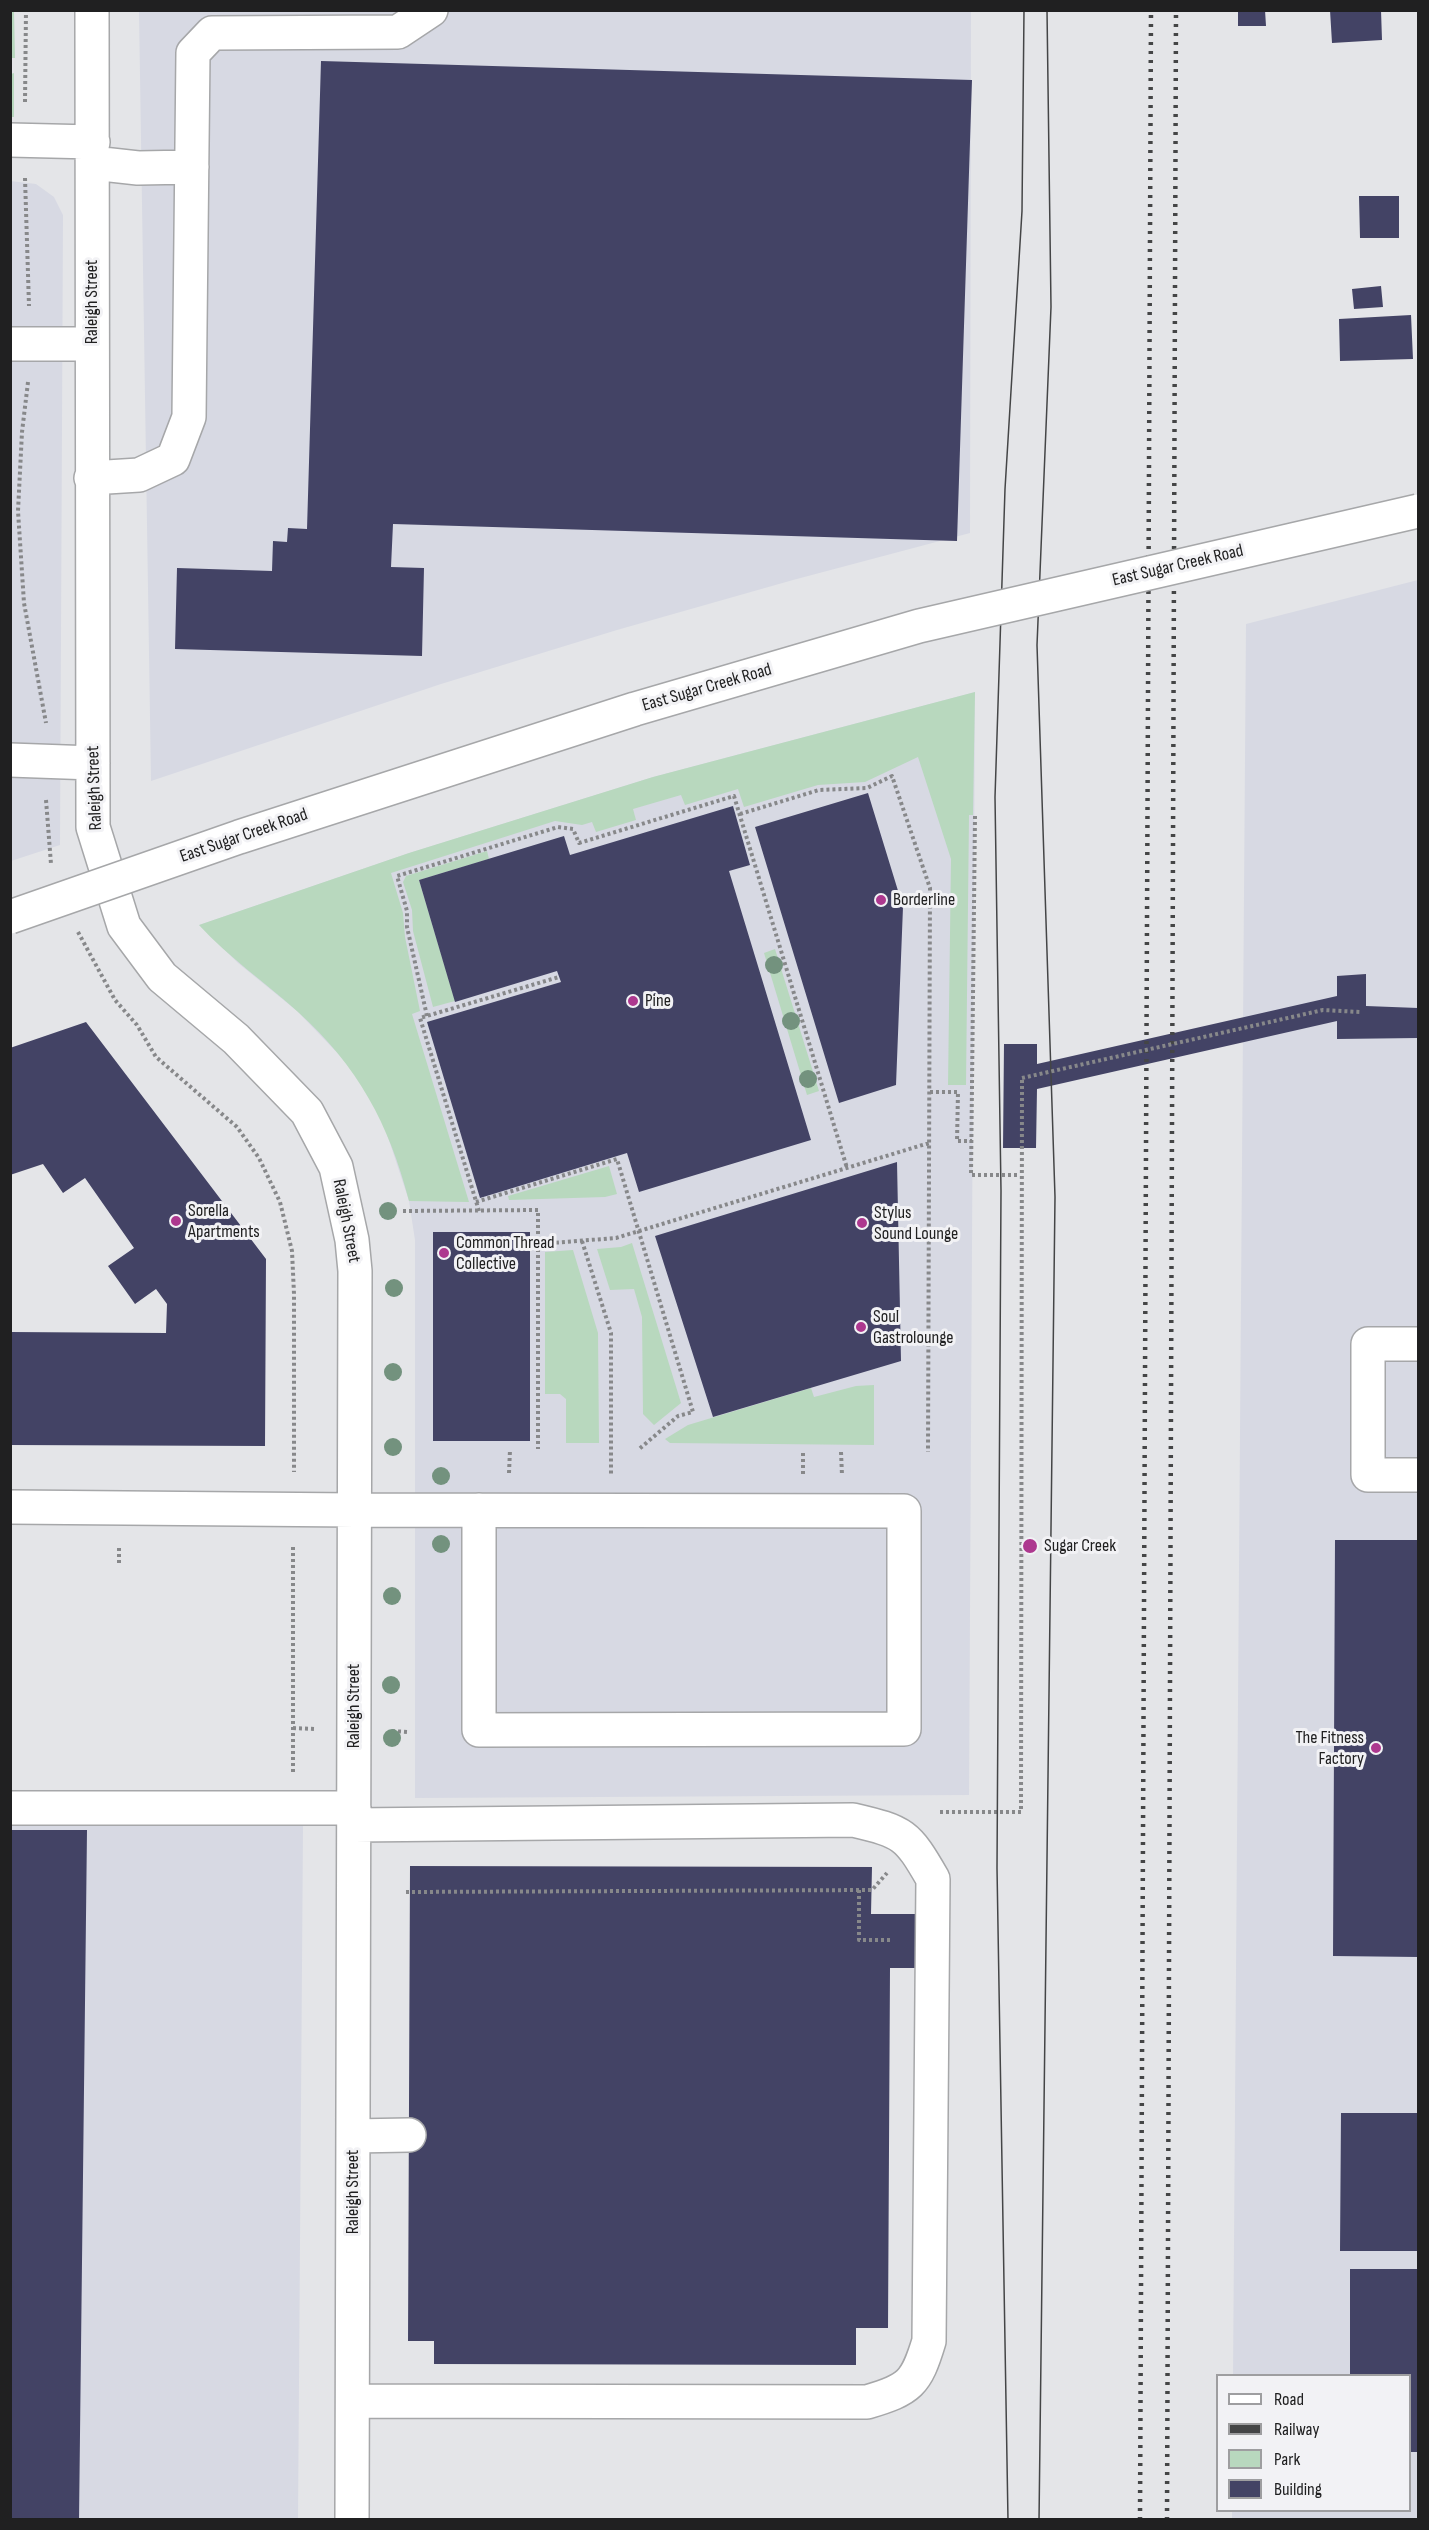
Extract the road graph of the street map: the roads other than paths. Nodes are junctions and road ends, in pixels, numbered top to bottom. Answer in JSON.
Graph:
{"nodes":[{"id":1,"x":92,"y":10,"type":"edge"},
{"id":2,"x":431,"y":10,"type":"edge"},
{"id":3,"x":10,"y":141,"type":"edge"},
{"id":4,"x":93,"y":152,"type":"junction"},
{"id":5,"x":192,"y":167,"type":"junction"},
{"id":6,"x":10,"y":344,"type":"edge"},
{"id":7,"x":92,"y":344,"type":"junction"},
{"id":8,"x":91,"y":478,"type":"junction"},
{"id":9,"x":1419,"y":511,"type":"edge"},
{"id":10,"x":10,"y":760,"type":"edge"},
{"id":11,"x":93,"y":763,"type":"junction"},
{"id":12,"x":10,"y":917,"type":"edge"},
{"id":13,"x":1419,"y":1344,"type":"edge"},
{"id":14,"x":1419,"y":1475,"type":"edge"},
{"id":15,"x":10,"y":1507,"type":"edge"},
{"id":16,"x":355,"y":1510,"type":"junction"},
{"id":17,"x":478,"y":1510,"type":"junction"},
{"id":18,"x":10,"y":1808,"type":"edge"},
{"id":19,"x":354,"y":1816,"type":"junction"},
{"id":20,"x":409,"y":2135,"type":"dead end"},
{"id":21,"x":353,"y":2136,"type":"junction"},
{"id":22,"x":353,"y":2401,"type":"junction"},
{"id":23,"x":352,"y":2520,"type":"edge"}],
"edges":[{"from":1,"to":4,"type":"street","name":"Raleigh Street"},
{"from":2,"to":5,"type":"street"},
{"from":3,"to":4,"type":"street"},
{"from":4,"to":5,"type":"street"},
{"from":4,"to":7,"type":"street","name":"Raleigh Street"},
{"from":5,"to":8,"type":"street"},
{"from":6,"to":7,"type":"street"},
{"from":7,"to":8,"type":"street","name":"Raleigh Street"},
{"from":8,"to":11,"type":"street","name":"Raleigh Street"},
{"from":9,"to":12,"type":"street","name":"East Sugar Creek Road","bridge":true},
{"from":10,"to":11,"type":"street"},
{"from":11,"to":16,"type":"street","name":"Raleigh Street"},
{"from":13,"to":14,"type":"street"},
{"from":15,"to":16,"type":"street"},
{"from":16,"to":17,"type":"street"},
{"from":16,"to":19,"type":"street","name":"Raleigh Street"},
{"from":17,"to":17,"type":"street"},
{"from":18,"to":19,"type":"street"},
{"from":19,"to":21,"type":"street","name":"Raleigh Street"},
{"from":19,"to":22,"type":"street"},
{"from":20,"to":21,"type":"street"},
{"from":21,"to":22,"type":"street","name":"Raleigh Street"},
{"from":22,"to":23,"type":"street","name":"Raleigh Street"}]}
